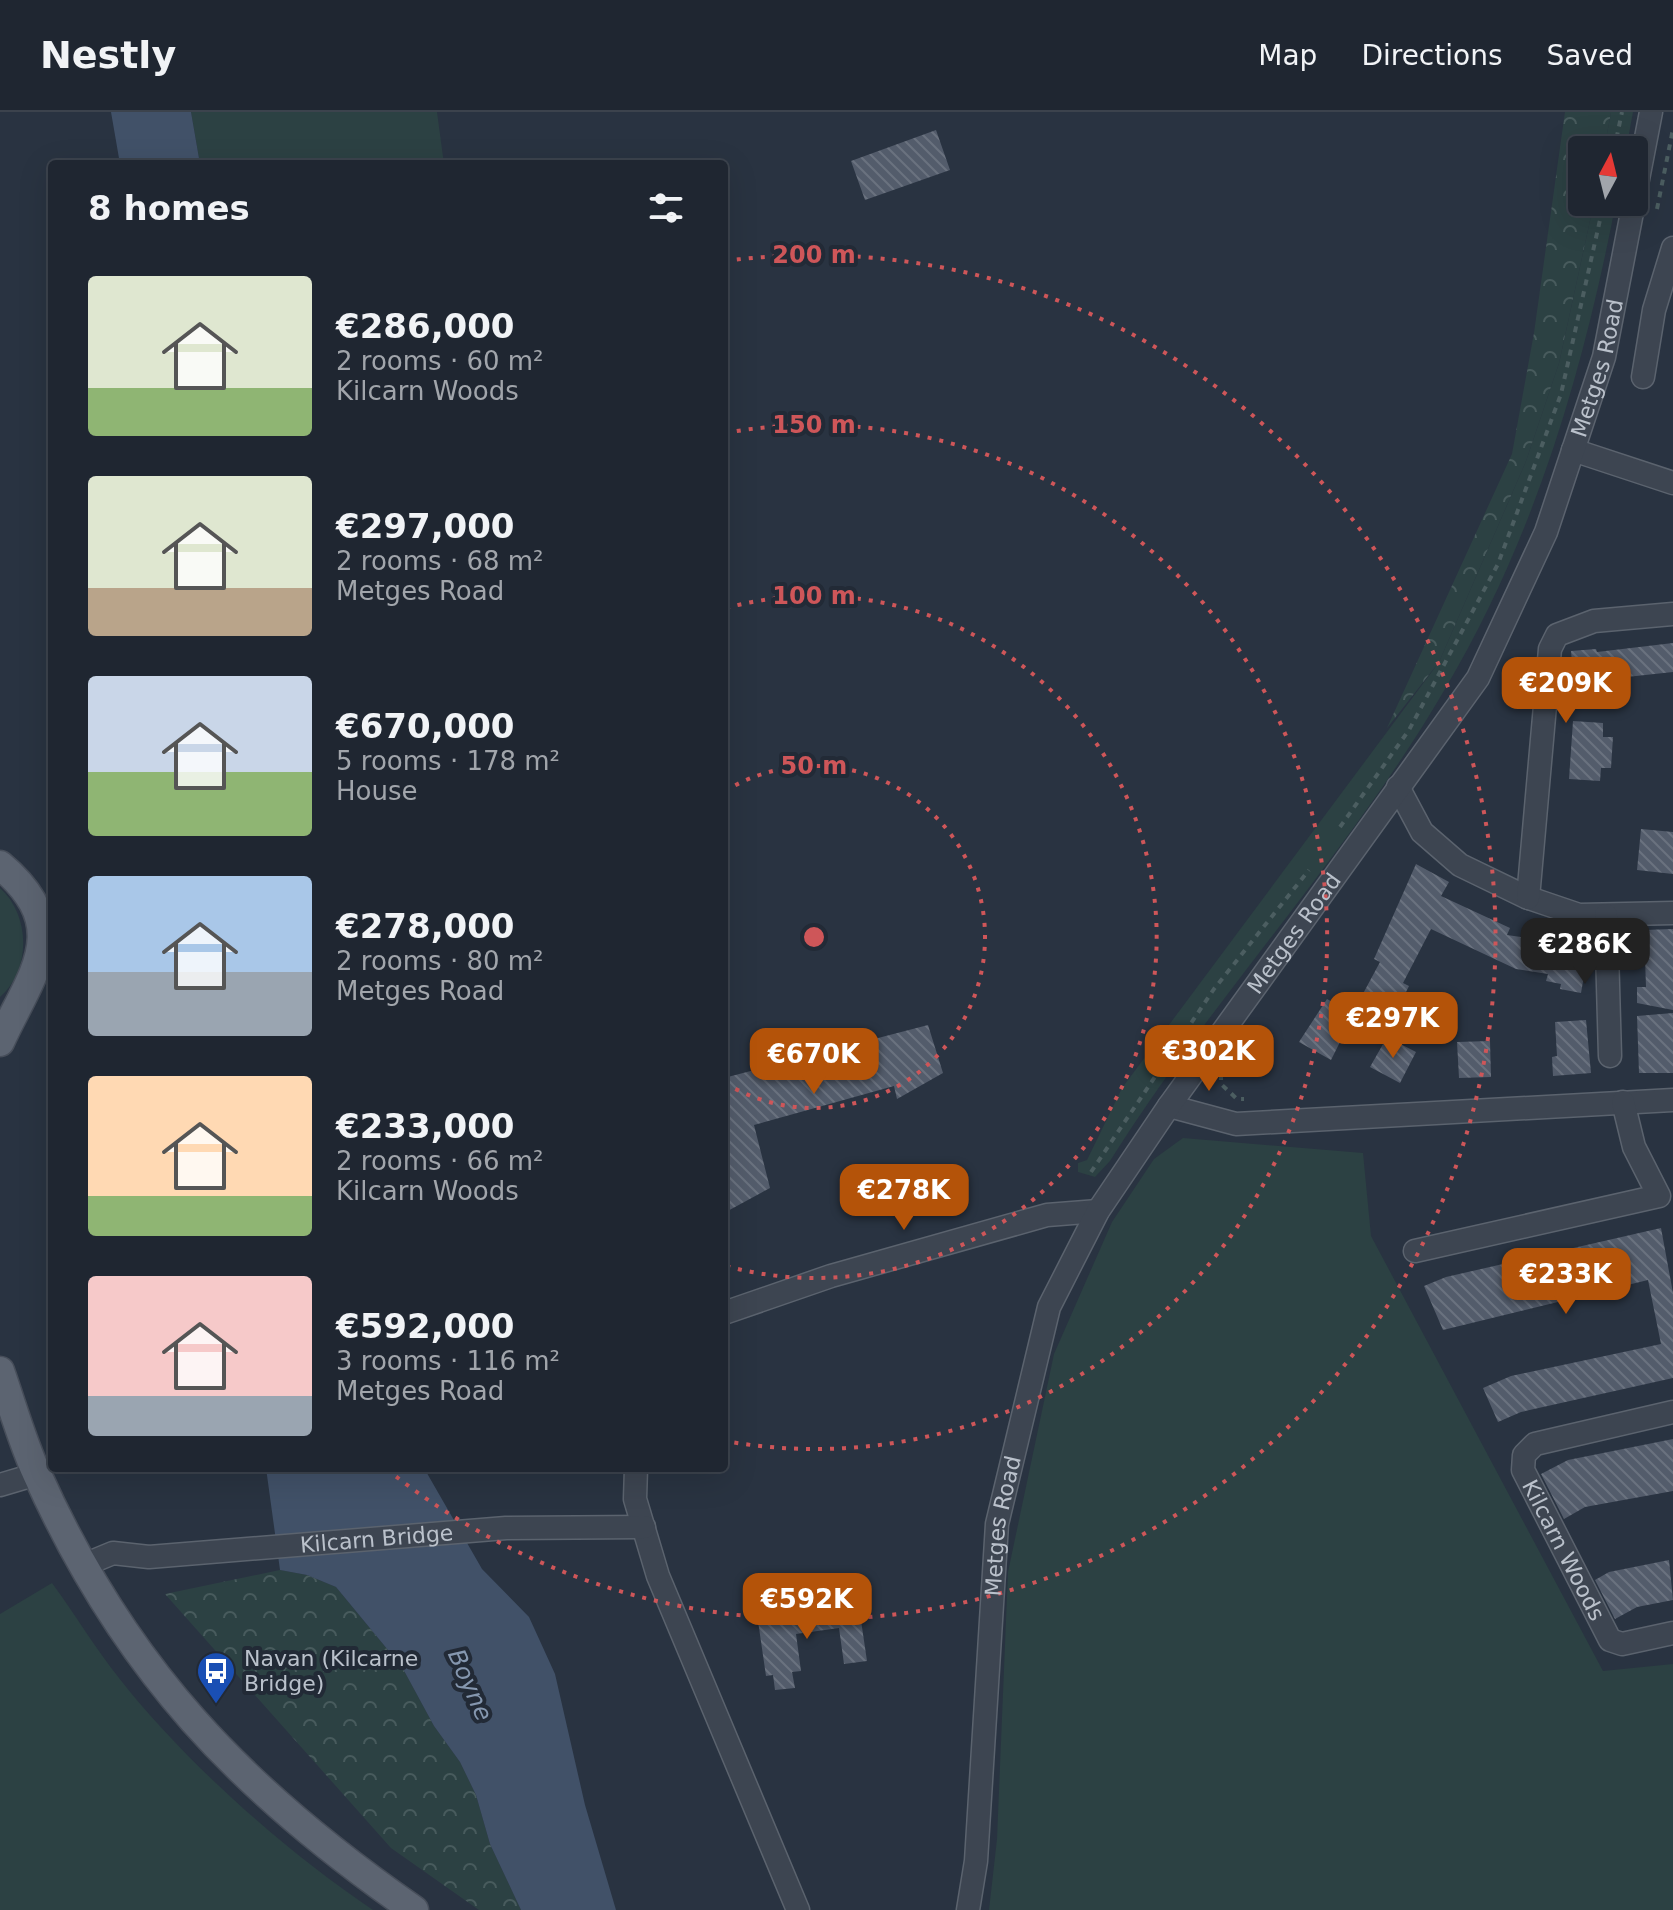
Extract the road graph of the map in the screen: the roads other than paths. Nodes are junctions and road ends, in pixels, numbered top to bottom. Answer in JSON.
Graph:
{"nodes":[{"id":1,"x":1651,"y":112,"type":"edge"},
{"id":2,"x":1646,"y":136,"type":"edge"},
{"id":3,"x":1631,"y":216,"type":"edge"},
{"id":4,"x":1673,"y":248,"type":"edge"},
{"id":5,"x":1643,"y":377,"type":"dead end"},
{"id":6,"x":1573,"y":450,"type":"junction"},
{"id":7,"x":1673,"y":483,"type":"edge"},
{"id":8,"x":1673,"y":614,"type":"edge"},
{"id":9,"x":1398,"y":787,"type":"junction"},
{"id":10,"x":0,"y":865,"type":"edge"},
{"id":11,"x":1528,"y":898,"type":"junction"},
{"id":12,"x":1673,"y":913,"type":"edge"},
{"id":13,"x":1606,"y":915,"type":"junction"},
{"id":14,"x":8,"y":1014,"type":"edge"},
{"id":15,"x":0,"y":1042,"type":"edge"},
{"id":16,"x":1610,"y":1056,"type":"dead end"},
{"id":17,"x":1673,"y":1100,"type":"edge"},
{"id":18,"x":1623,"y":1102,"type":"junction"},
{"id":19,"x":1169,"y":1106,"type":"junction"},
{"id":20,"x":1666,"y":1203,"type":"edge"},
{"id":21,"x":1098,"y":1211,"type":"junction"},
{"id":22,"x":1415,"y":1251,"type":"dead end"},
{"id":23,"x":728,"y":1312,"type":"edge"},
{"id":24,"x":0,"y":1371,"type":"edge"},
{"id":25,"x":1673,"y":1412,"type":"edge"},
{"id":26,"x":636,"y":1472,"type":"edge"},
{"id":27,"x":37,"y":1474,"type":"junction"},
{"id":28,"x":0,"y":1485,"type":"edge"},
{"id":29,"x":644,"y":1527,"type":"junction"},
{"id":30,"x":84,"y":1565,"type":"junction"},
{"id":31,"x":1673,"y":1633,"type":"edge"},
{"id":32,"x":414,"y":1910,"type":"edge"},
{"id":33,"x":798,"y":1910,"type":"edge"},
{"id":34,"x":968,"y":1910,"type":"edge"}],
"edges":[{"from":1,"to":2,"type":"street","name":"Metges Road"},
{"from":3,"to":6,"type":"street","name":"Metges Road"},
{"from":4,"to":5,"type":"street"},
{"from":6,"to":7,"type":"street"},
{"from":6,"to":9,"type":"street","name":"Metges Road"},
{"from":8,"to":11,"type":"street"},
{"from":9,"to":11,"type":"street"},
{"from":9,"to":19,"type":"street","name":"Metges Road"},
{"from":10,"to":14,"type":"main road"},
{"from":11,"to":13,"type":"street"},
{"from":12,"to":13,"type":"street"},
{"from":13,"to":16,"type":"street"},
{"from":14,"to":15,"type":"main road"},
{"from":17,"to":18,"type":"street"},
{"from":18,"to":19,"type":"street"},
{"from":18,"to":20,"type":"street"},
{"from":19,"to":21,"type":"street","name":"Metges Road"},
{"from":20,"to":22,"type":"street"},
{"from":21,"to":23,"type":"street"},
{"from":21,"to":34,"type":"street","name":"Metges Road"},
{"from":24,"to":27,"type":"main road"},
{"from":25,"to":31,"type":"street","name":"Kilcarn Woods"},
{"from":26,"to":29,"type":"street"},
{"from":27,"to":28,"type":"street"},
{"from":27,"to":30,"type":"main road"},
{"from":29,"to":30,"type":"street","name":"Kilcarn Bridge"},
{"from":29,"to":33,"type":"street"},
{"from":30,"to":32,"type":"main road"}]}
